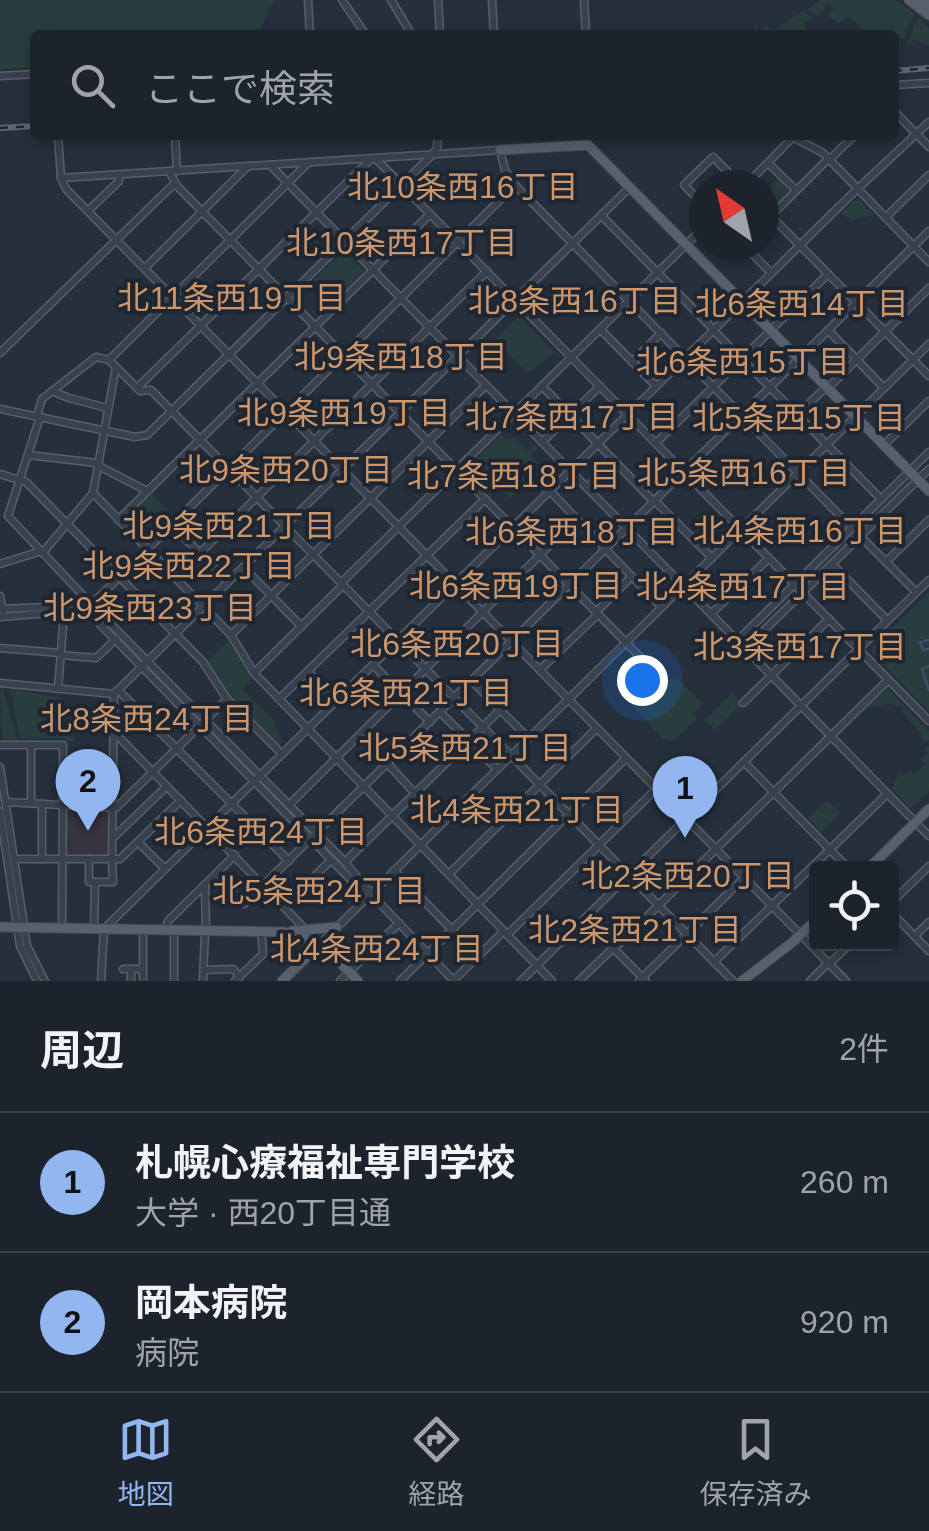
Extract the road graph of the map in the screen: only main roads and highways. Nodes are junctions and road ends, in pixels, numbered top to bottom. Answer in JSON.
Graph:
{"nodes":[{"id":1,"x":909,"y":0,"type":"edge"},
{"id":2,"x":922,"y":0,"type":"edge"},
{"id":3,"x":929,"y":6,"type":"edge"},
{"id":4,"x":929,"y":15,"type":"edge"},
{"id":5,"x":588,"y":140,"type":"edge"},
{"id":6,"x":500,"y":150,"type":"road end"},
{"id":7,"x":929,"y":492,"type":"edge"},
{"id":8,"x":929,"y":809,"type":"edge"},
{"id":9,"x":876,"y":861,"type":"edge"},
{"id":10,"x":0,"y":927,"type":"edge"},
{"id":11,"x":337,"y":927,"type":"road end"},
{"id":12,"x":809,"y":927,"type":"edge"},
{"id":13,"x":284,"y":932,"type":"junction"},
{"id":14,"x":320,"y":943,"type":"junction"},
{"id":15,"x":282,"y":981,"type":"edge"},
{"id":16,"x":358,"y":981,"type":"edge"},
{"id":17,"x":743,"y":981,"type":"edge"}],
"edges":[{"from":1,"to":4,"type":"main road"},
{"from":2,"to":3,"type":"main road"},
{"from":5,"to":6,"type":"main road"},
{"from":5,"to":7,"type":"main road"},
{"from":8,"to":9,"type":"main road"},
{"from":10,"to":13,"type":"main road"},
{"from":11,"to":13,"type":"main road"},
{"from":12,"to":17,"type":"main road"},
{"from":13,"to":14,"type":"main road"},
{"from":14,"to":15,"type":"main road"},
{"from":14,"to":16,"type":"main road"}]}
